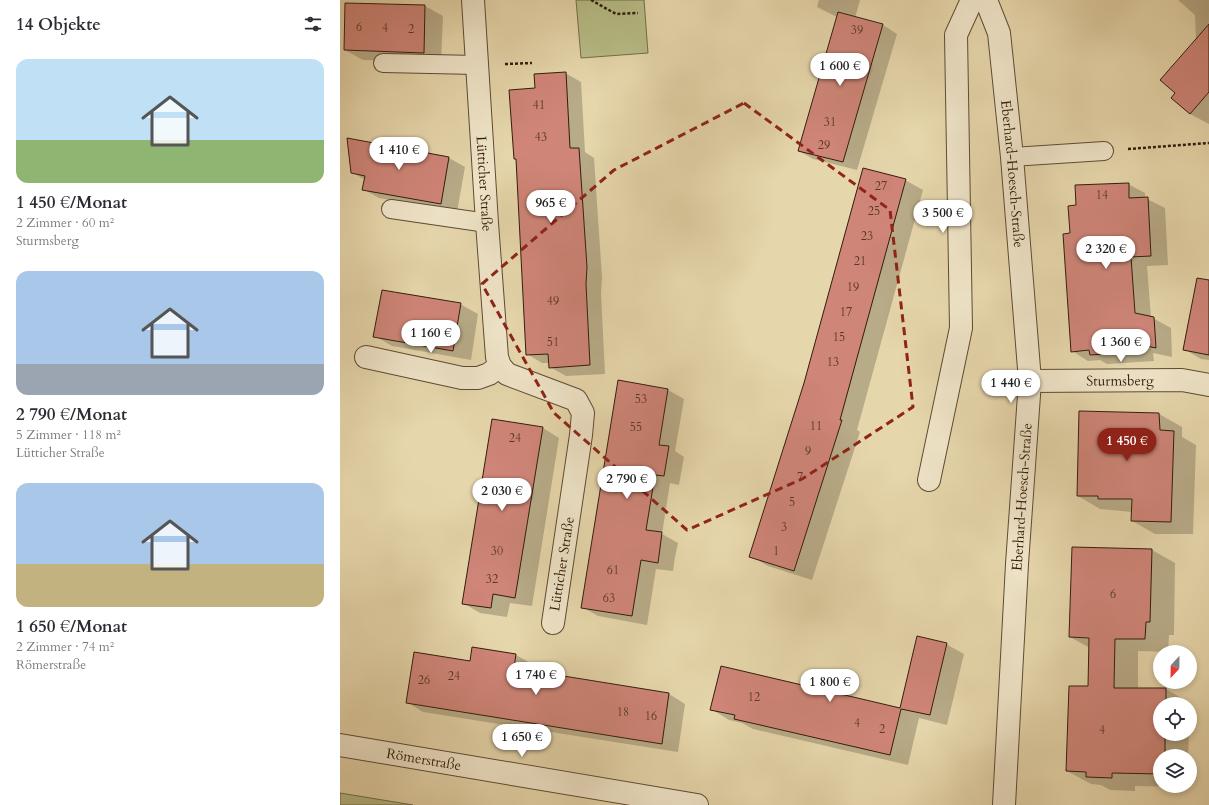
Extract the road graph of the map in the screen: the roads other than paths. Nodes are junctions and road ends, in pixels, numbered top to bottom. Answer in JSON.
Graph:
{"nodes":[{"id":1,"x":474,"y":0,"type":"edge"},
{"id":2,"x":972,"y":0,"type":"edge"},
{"id":3,"x":986,"y":0,"type":"edge"},
{"id":4,"x":383,"y":63,"type":"dead end"},
{"id":5,"x":477,"y":65,"type":"junction"},
{"id":6,"x":1104,"y":151,"type":"road end"},
{"id":7,"x":1012,"y":156,"type":"junction"},
{"id":8,"x":391,"y":209,"type":"dead end"},
{"id":9,"x":487,"y":223,"type":"junction"},
{"id":10,"x":366,"y":357,"type":"dead end"},
{"id":11,"x":500,"y":366,"type":"junction"},
{"id":12,"x":1030,"y":381,"type":"junction"},
{"id":13,"x":1209,"y":385,"type":"edge"},
{"id":14,"x":929,"y":480,"type":"dead end"},
{"id":15,"x":553,"y":623,"type":"dead end"},
{"id":16,"x":340,"y":745,"type":"edge"},
{"id":17,"x":697,"y":805,"type":"edge"},
{"id":18,"x":1004,"y":805,"type":"edge"}],
"edges":[{"from":1,"to":5,"type":"street","name":"Lütticher Straße"},
{"from":2,"to":14,"type":"street"},
{"from":3,"to":7,"type":"street","name":"Eberhard-Hoesch-Straße"},
{"from":4,"to":5,"type":"lane"},
{"from":5,"to":9,"type":"street","name":"Lütticher Straße"},
{"from":6,"to":7,"type":"lane"},
{"from":7,"to":12,"type":"street","name":"Eberhard-Hoesch-Straße"},
{"from":8,"to":9,"type":"lane"},
{"from":9,"to":11,"type":"street","name":"Lütticher Straße"},
{"from":10,"to":11,"type":"street"},
{"from":11,"to":15,"type":"street","name":"Lütticher Straße"},
{"from":12,"to":13,"type":"street","name":"Sturmsberg"},
{"from":12,"to":18,"type":"street","name":"Eberhard-Hoesch-Straße"},
{"from":16,"to":17,"type":"street","name":"Römerstraße"}]}
